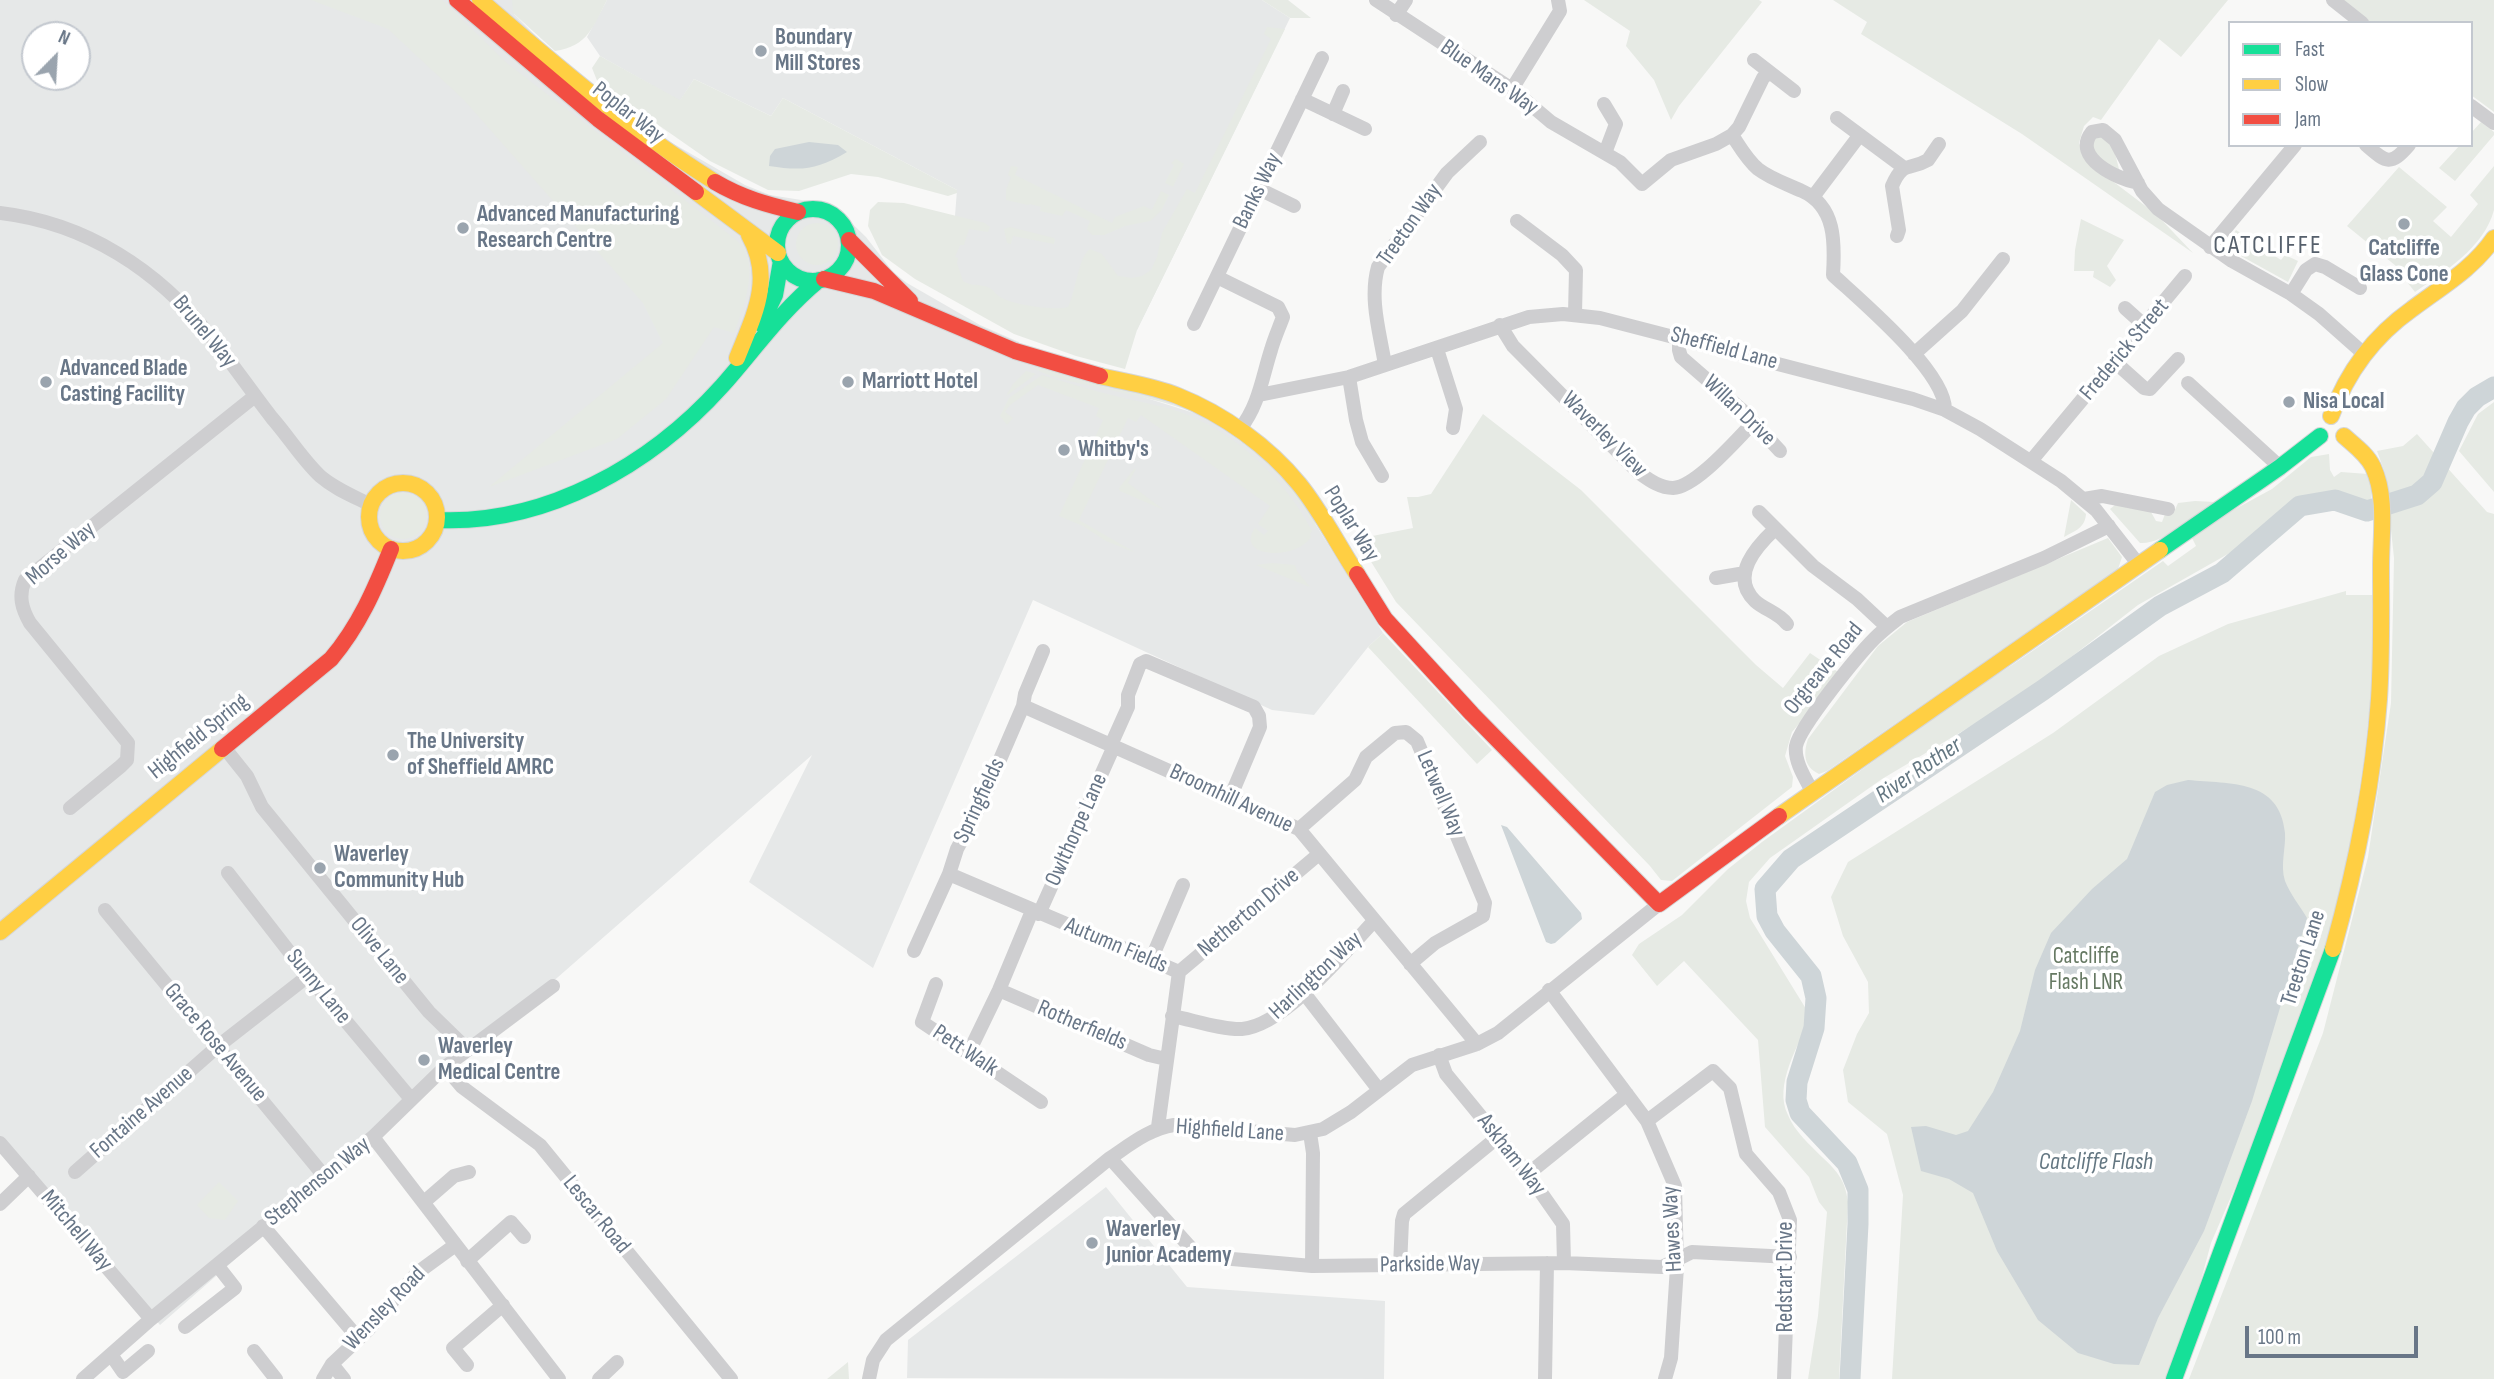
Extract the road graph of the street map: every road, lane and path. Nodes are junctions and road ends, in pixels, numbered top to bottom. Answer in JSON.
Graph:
{"nodes":[{"id":1,"x":457,"y":0,"type":"edge"},
{"id":2,"x":480,"y":0,"type":"edge"},
{"id":3,"x":1376,"y":0,"type":"edge"},
{"id":4,"x":1406,"y":0,"type":"edge"},
{"id":5,"x":1559,"y":0,"type":"edge"},
{"id":6,"x":2333,"y":0,"type":"edge"},
{"id":7,"x":1396,"y":15,"type":"junction"},
{"id":8,"x":2359,"y":21,"type":"edge"},
{"id":9,"x":1322,"y":58,"type":"dead end"},
{"id":10,"x":1754,"y":60,"type":"dead end"},
{"id":11,"x":1769,"y":72,"type":"junction"},
{"id":12,"x":1512,"y":89,"type":"junction"},
{"id":13,"x":1794,"y":90,"type":"dead end"},
{"id":14,"x":1343,"y":91,"type":"dead end"},
{"id":15,"x":1302,"y":99,"type":"junction"},
{"id":16,"x":1604,"y":104,"type":"dead end"},
{"id":17,"x":2473,"y":107,"type":"edge"},
{"id":18,"x":1333,"y":114,"type":"junction"},
{"id":19,"x":1838,"y":118,"type":"dead end"},
{"id":20,"x":2494,"y":123,"type":"edge"},
{"id":21,"x":1365,"y":129,"type":"dead end"},
{"id":22,"x":1732,"y":135,"type":"junction"},
{"id":23,"x":1859,"y":136,"type":"junction"},
{"id":24,"x":1480,"y":142,"type":"dead end"},
{"id":25,"x":1939,"y":144,"type":"dead end"},
{"id":26,"x":2293,"y":147,"type":"edge"},
{"id":27,"x":2368,"y":147,"type":"edge"},
{"id":28,"x":2407,"y":147,"type":"edge"},
{"id":29,"x":1605,"y":153,"type":"junction"},
{"id":30,"x":1903,"y":167,"type":"junction"},
{"id":31,"x":2138,"y":183,"type":"dead end"},
{"id":32,"x":1259,"y":189,"type":"junction"},
{"id":33,"x":1814,"y":197,"type":"junction"},
{"id":34,"x":1294,"y":206,"type":"dead end"},
{"id":35,"x":798,"y":212,"type":"junction"},
{"id":36,"x":0,"y":213,"type":"edge"},
{"id":37,"x":1517,"y":221,"type":"dead end"},
{"id":38,"x":743,"y":227,"type":"junction"},
{"id":39,"x":1897,"y":236,"type":"dead end"},
{"id":40,"x":2494,"y":238,"type":"edge"},
{"id":41,"x":849,"y":240,"type":"junction"},
{"id":42,"x":2210,"y":247,"type":"junction"},
{"id":43,"x":779,"y":257,"type":"junction"},
{"id":44,"x":2003,"y":259,"type":"dead end"},
{"id":45,"x":2185,"y":276,"type":"dead end"},
{"id":46,"x":1217,"y":277,"type":"junction"},
{"id":47,"x":822,"y":280,"type":"junction"},
{"id":48,"x":2360,"y":288,"type":"dead end"},
{"id":49,"x":2291,"y":294,"type":"junction"},
{"id":50,"x":914,"y":304,"type":"junction"},
{"id":51,"x":2125,"y":308,"type":"dead end"},
{"id":52,"x":1574,"y":314,"type":"junction"},
{"id":53,"x":1194,"y":324,"type":"dead end"},
{"id":54,"x":1500,"y":325,"type":"junction"},
{"id":55,"x":2145,"y":326,"type":"junction"},
{"id":56,"x":1679,"y":337,"type":"junction"},
{"id":57,"x":1437,"y":349,"type":"junction"},
{"id":58,"x":750,"y":351,"type":"junction"},
{"id":59,"x":2363,"y":353,"type":"junction"},
{"id":60,"x":1914,"y":354,"type":"junction"},
{"id":61,"x":2178,"y":359,"type":"dead end"},
{"id":62,"x":2115,"y":362,"type":"junction"},
{"id":63,"x":1385,"y":365,"type":"junction"},
{"id":64,"x":730,"y":376,"type":"junction"},
{"id":65,"x":1349,"y":377,"type":"junction"},
{"id":66,"x":2188,"y":383,"type":"dead end"},
{"id":67,"x":1259,"y":395,"type":"junction"},
{"id":68,"x":255,"y":396,"type":"junction"},
{"id":69,"x":1945,"y":410,"type":"junction"},
{"id":70,"x":2332,"y":416,"type":"junction"},
{"id":71,"x":1753,"y":423,"type":"junction"},
{"id":72,"x":1453,"y":428,"type":"dead end"},
{"id":73,"x":1240,"y":429,"type":"junction"},
{"id":74,"x":2320,"y":436,"type":"junction"},
{"id":75,"x":2344,"y":436,"type":"junction"},
{"id":76,"x":1780,"y":451,"type":"dead end"},
{"id":77,"x":2031,"y":461,"type":"junction"},
{"id":78,"x":2280,"y":467,"type":"junction"},
{"id":79,"x":1382,"y":476,"type":"dead end"},
{"id":80,"x":2084,"y":499,"type":"junction"},
{"id":81,"x":371,"y":505,"type":"junction"},
{"id":82,"x":2168,"y":509,"type":"dead end"},
{"id":83,"x":1759,"y":512,"type":"dead end"},
{"id":84,"x":437,"y":520,"type":"junction"},
{"id":85,"x":2109,"y":526,"type":"junction"},
{"id":86,"x":1775,"y":528,"type":"junction"},
{"id":87,"x":391,"y":549,"type":"junction"},
{"id":88,"x":2139,"y":565,"type":"junction"},
{"id":89,"x":1745,"y":573,"type":"junction"},
{"id":90,"x":1716,"y":578,"type":"dead end"},
{"id":91,"x":1787,"y":624,"type":"dead end"},
{"id":92,"x":1887,"y":627,"type":"junction"},
{"id":93,"x":1044,"y":651,"type":"dead end"},
{"id":94,"x":1023,"y":706,"type":"junction"},
{"id":95,"x":1112,"y":745,"type":"junction"},
{"id":96,"x":223,"y":746,"type":"junction"},
{"id":97,"x":1812,"y":791,"type":"junction"},
{"id":98,"x":1230,"y":798,"type":"junction"},
{"id":99,"x":70,"y":808,"type":"dead end"},
{"id":100,"x":1299,"y":829,"type":"junction"},
{"id":101,"x":1319,"y":854,"type":"junction"},
{"id":102,"x":228,"y":873,"type":"dead end"},
{"id":103,"x":948,"y":874,"type":"junction"},
{"id":104,"x":1183,"y":885,"type":"dead end"},
{"id":105,"x":1659,"y":904,"type":"junction"},
{"id":106,"x":105,"y":910,"type":"dead end"},
{"id":107,"x":1036,"y":912,"type":"junction"},
{"id":108,"x":1374,"y":921,"type":"junction"},
{"id":109,"x":0,"y":932,"type":"edge"},
{"id":110,"x":914,"y":951,"type":"dead end"},
{"id":111,"x":1151,"y":960,"type":"junction"},
{"id":112,"x":1410,"y":964,"type":"junction"},
{"id":113,"x":1179,"y":972,"type":"junction"},
{"id":114,"x":308,"y":975,"type":"junction"},
{"id":115,"x":936,"y":984,"type":"dead end"},
{"id":116,"x":553,"y":986,"type":"dead end"},
{"id":117,"x":999,"y":990,"type":"junction"},
{"id":118,"x":1549,"y":990,"type":"junction"},
{"id":119,"x":1304,"y":993,"type":"junction"},
{"id":120,"x":1172,"y":1016,"type":"junction"},
{"id":121,"x":1477,"y":1044,"type":"junction"},
{"id":122,"x":218,"y":1046,"type":"junction"},
{"id":123,"x":467,"y":1049,"type":"junction"},
{"id":124,"x":969,"y":1052,"type":"junction"},
{"id":125,"x":1439,"y":1055,"type":"junction"},
{"id":126,"x":1166,"y":1059,"type":"junction"},
{"id":127,"x":445,"y":1067,"type":"junction"},
{"id":128,"x":1379,"y":1090,"type":"junction"},
{"id":129,"x":1628,"y":1094,"type":"junction"},
{"id":130,"x":411,"y":1098,"type":"junction"},
{"id":131,"x":1041,"y":1102,"type":"dead end"},
{"id":132,"x":1647,"y":1121,"type":"junction"},
{"id":133,"x":1158,"y":1128,"type":"junction"},
{"id":134,"x":1310,"y":1132,"type":"junction"},
{"id":135,"x":373,"y":1137,"type":"junction"},
{"id":136,"x":1498,"y":1137,"type":"junction"},
{"id":137,"x":0,"y":1143,"type":"edge"},
{"id":138,"x":1110,"y":1158,"type":"junction"},
{"id":139,"x":75,"y":1172,"type":"dead end"},
{"id":140,"x":469,"y":1172,"type":"dead end"},
{"id":141,"x":1528,"y":1174,"type":"junction"},
{"id":142,"x":29,"y":1176,"type":"junction"},
{"id":143,"x":324,"y":1177,"type":"junction"},
{"id":144,"x":424,"y":1202,"type":"junction"},
{"id":145,"x":0,"y":1204,"type":"edge"},
{"id":146,"x":263,"y":1226,"type":"junction"},
{"id":147,"x":524,"y":1237,"type":"dead end"},
{"id":148,"x":454,"y":1246,"type":"junction"},
{"id":149,"x":1790,"y":1257,"type":"junction"},
{"id":150,"x":467,"y":1261,"type":"junction"},
{"id":151,"x":1677,"y":1261,"type":"junction"},
{"id":152,"x":1547,"y":1263,"type":"junction"},
{"id":153,"x":1564,"y":1263,"type":"junction"},
{"id":154,"x":217,"y":1265,"type":"junction"},
{"id":155,"x":1312,"y":1266,"type":"junction"},
{"id":156,"x":1400,"y":1266,"type":"junction"},
{"id":157,"x":503,"y":1305,"type":"junction"},
{"id":158,"x":151,"y":1319,"type":"junction"},
{"id":159,"x":185,"y":1327,"type":"dead end"},
{"id":160,"x":358,"y":1338,"type":"junction"},
{"id":161,"x":148,"y":1351,"type":"dead end"},
{"id":162,"x":254,"y":1351,"type":"dead end"},
{"id":163,"x":112,"y":1356,"type":"junction"},
{"id":164,"x":617,"y":1362,"type":"dead end"},
{"id":165,"x":332,"y":1364,"type":"junction"},
{"id":166,"x":467,"y":1365,"type":"dead end"},
{"id":167,"x":83,"y":1379,"type":"edge"},
{"id":168,"x":276,"y":1379,"type":"edge"},
{"id":169,"x":323,"y":1379,"type":"edge"},
{"id":170,"x":344,"y":1379,"type":"edge"},
{"id":171,"x":559,"y":1379,"type":"edge"},
{"id":172,"x":600,"y":1379,"type":"edge"},
{"id":173,"x":731,"y":1379,"type":"edge"},
{"id":174,"x":869,"y":1379,"type":"edge"},
{"id":175,"x":1545,"y":1379,"type":"edge"},
{"id":176,"x":1665,"y":1379,"type":"edge"},
{"id":177,"x":1784,"y":1379,"type":"edge"},
{"id":178,"x":2174,"y":1379,"type":"edge"}],
"edges":[{"from":1,"to":38,"type":"main road","name":"Poplar Way"},
{"from":2,"to":35,"type":"main road","name":"Poplar Way"},
{"from":3,"to":7,"type":"street","name":"Blue Mans Way"},
{"from":4,"to":7,"type":"street"},
{"from":5,"to":12,"type":"street"},
{"from":6,"to":8,"type":"street"},
{"from":7,"to":12,"type":"street","name":"Blue Mans Way"},
{"from":9,"to":15,"type":"street","name":"Banks Way"},
{"from":10,"to":11,"type":"street"},
{"from":11,"to":13,"type":"street"},
{"from":11,"to":22,"type":"street"},
{"from":12,"to":29,"type":"street","name":"Blue Mans Way"},
{"from":14,"to":18,"type":"street"},
{"from":15,"to":18,"type":"street"},
{"from":15,"to":32,"type":"street","name":"Banks Way"},
{"from":16,"to":29,"type":"street"},
{"from":17,"to":20,"type":"street"},
{"from":18,"to":21,"type":"street"},
{"from":19,"to":23,"type":"street"},
{"from":22,"to":29,"type":"street","name":"Blue Mans Way"},
{"from":22,"to":33,"type":"street"},
{"from":23,"to":30,"type":"street"},
{"from":23,"to":33,"type":"street"},
{"from":24,"to":63,"type":"street","name":"Treeton Way"},
{"from":25,"to":30,"type":"street"},
{"from":26,"to":42,"type":"street"},
{"from":27,"to":28,"type":"street"},
{"from":30,"to":39,"type":"street"},
{"from":31,"to":42,"type":"street"},
{"from":32,"to":34,"type":"street"},
{"from":32,"to":46,"type":"street","name":"Banks Way"},
{"from":33,"to":60,"type":"street"},
{"from":35,"to":41,"type":"main road","name":"Poplar Way"},
{"from":35,"to":43,"type":"main road"},
{"from":36,"to":68,"type":"street","name":"Brunel Way"},
{"from":37,"to":52,"type":"street"},
{"from":38,"to":43,"type":"main road","name":"Poplar Way"},
{"from":38,"to":64,"type":"main road"},
{"from":40,"to":59,"type":"main road"},
{"from":41,"to":47,"type":"main road"},
{"from":41,"to":50,"type":"main road","name":"Poplar Way"},
{"from":42,"to":49,"type":"street"},
{"from":43,"to":47,"type":"main road","name":"Poplar Way"},
{"from":43,"to":58,"type":"main road"},
{"from":44,"to":60,"type":"street"},
{"from":45,"to":55,"type":"street","name":"Frederick Street"},
{"from":46,"to":53,"type":"street","name":"Banks Way"},
{"from":46,"to":67,"type":"street"},
{"from":47,"to":50,"type":"main road","name":"Poplar Way"},
{"from":47,"to":58,"type":"main road"},
{"from":48,"to":49,"type":"street"},
{"from":49,"to":59,"type":"street"},
{"from":50,"to":73,"type":"main road","name":"Poplar Way"},
{"from":51,"to":55,"type":"street"},
{"from":52,"to":54,"type":"street","name":"Sheffield Lane"},
{"from":52,"to":56,"type":"street","name":"Sheffield Lane"},
{"from":54,"to":57,"type":"street","name":"Sheffield Lane"},
{"from":54,"to":71,"type":"street","name":"Waverley View"},
{"from":55,"to":62,"type":"street","name":"Frederick Street"},
{"from":56,"to":69,"type":"street","name":"Sheffield Lane"},
{"from":56,"to":71,"type":"street","name":"Willan Drive"},
{"from":57,"to":63,"type":"street","name":"Sheffield Lane"},
{"from":57,"to":72,"type":"street"},
{"from":58,"to":64,"type":"main road"},
{"from":59,"to":70,"type":"main road"},
{"from":60,"to":69,"type":"street"},
{"from":61,"to":62,"type":"street"},
{"from":62,"to":77,"type":"street","name":"Frederick Street"},
{"from":63,"to":65,"type":"street","name":"Sheffield Lane"},
{"from":64,"to":84,"type":"main road"},
{"from":65,"to":67,"type":"street","name":"Sheffield Lane"},
{"from":65,"to":79,"type":"street"},
{"from":66,"to":78,"type":"street"},
{"from":67,"to":73,"type":"street"},
{"from":68,"to":81,"type":"street","name":"Brunel Way"},
{"from":68,"to":99,"type":"street","name":"Morse Way"},
{"from":69,"to":77,"type":"street","name":"Sheffield Lane"},
{"from":70,"to":74,"type":"main road"},
{"from":70,"to":75,"type":"main road"},
{"from":71,"to":76,"type":"street","name":"Willan Drive"},
{"from":73,"to":105,"type":"main road","name":"Poplar Way"},
{"from":74,"to":75,"type":"main road"},
{"from":74,"to":78,"type":"main road"},
{"from":75,"to":178,"type":"main road","name":"Treeton Lane"},
{"from":77,"to":80,"type":"street","name":"Sheffield Lane"},
{"from":78,"to":88,"type":"main road"},
{"from":80,"to":82,"type":"street"},
{"from":80,"to":85,"type":"street","name":"Sheffield Lane"},
{"from":81,"to":84,"type":"main road"},
{"from":81,"to":87,"type":"main road"},
{"from":83,"to":86,"type":"street"},
{"from":84,"to":87,"type":"main road"},
{"from":85,"to":88,"type":"street","name":"Sheffield Lane"},
{"from":85,"to":92,"type":"street","name":"Orgreave Road"},
{"from":86,"to":89,"type":"street"},
{"from":86,"to":92,"type":"street"},
{"from":87,"to":96,"type":"main road","name":"Highfield Spring"},
{"from":88,"to":97,"type":"main road"},
{"from":89,"to":90,"type":"street"},
{"from":89,"to":91,"type":"street"},
{"from":92,"to":97,"type":"street","name":"Orgreave Road"},
{"from":93,"to":94,"type":"street","name":"Springfields"},
{"from":94,"to":95,"type":"street","name":"Broomhill Avenue"},
{"from":94,"to":103,"type":"street","name":"Springfields"},
{"from":95,"to":98,"type":"street","name":"Broomhill Avenue"},
{"from":95,"to":98,"type":"street","name":"Owlthorpe Lane"},
{"from":95,"to":107,"type":"street","name":"Owlthorpe Lane"},
{"from":96,"to":109,"type":"main road","name":"Highfield Spring"},
{"from":96,"to":123,"type":"street","name":"Olive Lane"},
{"from":97,"to":105,"type":"main road"},
{"from":98,"to":100,"type":"street","name":"Broomhill Avenue"},
{"from":100,"to":101,"type":"street","name":"Broomhill Avenue"},
{"from":100,"to":112,"type":"street","name":"Letwell Way"},
{"from":101,"to":108,"type":"street","name":"Broomhill Avenue"},
{"from":101,"to":113,"type":"street","name":"Netherton Drive"},
{"from":102,"to":114,"type":"street","name":"Sunny Lane"},
{"from":103,"to":107,"type":"street","name":"Autumn Fields"},
{"from":103,"to":110,"type":"street","name":"Springfields"},
{"from":104,"to":111,"type":"street"},
{"from":105,"to":118,"type":"street","name":"Highfield Lane"},
{"from":106,"to":122,"type":"street","name":"Grace Rose Avenue"},
{"from":107,"to":111,"type":"street","name":"Autumn Fields"},
{"from":107,"to":117,"type":"street","name":"Owlthorpe Lane"},
{"from":108,"to":112,"type":"street","name":"Broomhill Avenue"},
{"from":108,"to":119,"type":"street","name":"Harlington Way"},
{"from":111,"to":113,"type":"street","name":"Autumn Fields"},
{"from":112,"to":121,"type":"street","name":"Broomhill Avenue"},
{"from":113,"to":120,"type":"street","name":"Autumn Fields"},
{"from":114,"to":122,"type":"street","name":"Fontaine Avenue"},
{"from":114,"to":130,"type":"street","name":"Sunny Lane"},
{"from":115,"to":124,"type":"street","name":"Pett Walk"},
{"from":116,"to":123,"type":"street","name":"Stephenson Way"},
{"from":117,"to":124,"type":"street","name":"Owlthorpe Lane"},
{"from":117,"to":126,"type":"street","name":"Rotherfields"},
{"from":118,"to":121,"type":"street","name":"Highfield Lane"},
{"from":118,"to":129,"type":"street","name":"Hawes Way"},
{"from":119,"to":120,"type":"street","name":"Harlington Way"},
{"from":119,"to":128,"type":"street"},
{"from":120,"to":126,"type":"street","name":"Autumn Fields"},
{"from":121,"to":125,"type":"street","name":"Highfield Lane"},
{"from":122,"to":139,"type":"street","name":"Fontaine Avenue"},
{"from":122,"to":143,"type":"street","name":"Grace Rose Avenue"},
{"from":123,"to":127,"type":"street","name":"Stephenson Way"},
{"from":124,"to":131,"type":"street","name":"Pett Walk"},
{"from":125,"to":128,"type":"street","name":"Highfield Lane"},
{"from":125,"to":136,"type":"street","name":"Askham Way"},
{"from":126,"to":133,"type":"street","name":"Autumn Fields"},
{"from":127,"to":130,"type":"street","name":"Stephenson Way"},
{"from":127,"to":173,"type":"street","name":"Lescar Road"},
{"from":128,"to":134,"type":"street","name":"Highfield Lane"},
{"from":129,"to":132,"type":"street","name":"Hawes Way"},
{"from":129,"to":141,"type":"street"},
{"from":130,"to":135,"type":"street","name":"Stephenson Way"},
{"from":132,"to":149,"type":"street","name":"Redstart Drive"},
{"from":132,"to":151,"type":"street","name":"Hawes Way"},
{"from":133,"to":134,"type":"street","name":"Highfield Lane"},
{"from":133,"to":138,"type":"street","name":"Highfield Lane"},
{"from":134,"to":155,"type":"street"},
{"from":135,"to":143,"type":"street","name":"Stephenson Way"},
{"from":135,"to":144,"type":"street"},
{"from":136,"to":141,"type":"street","name":"Askham Way"},
{"from":136,"to":156,"type":"street"},
{"from":137,"to":142,"type":"street","name":"Mitchell Way"},
{"from":138,"to":155,"type":"street","name":"Parkside Way"},
{"from":138,"to":174,"type":"street","name":"Highfield Lane"},
{"from":140,"to":144,"type":"street"},
{"from":141,"to":153,"type":"street","name":"Askham Way"},
{"from":142,"to":145,"type":"street"},
{"from":142,"to":158,"type":"street","name":"Mitchell Way"},
{"from":143,"to":146,"type":"street","name":"Stephenson Way"},
{"from":144,"to":148,"type":"street"},
{"from":146,"to":154,"type":"street","name":"Stephenson Way"},
{"from":146,"to":160,"type":"street"},
{"from":147,"to":150,"type":"street"},
{"from":148,"to":150,"type":"street"},
{"from":148,"to":160,"type":"street","name":"Wensley Road"},
{"from":149,"to":151,"type":"street","name":"Parkside Way"},
{"from":149,"to":177,"type":"street","name":"Redstart Drive"},
{"from":150,"to":157,"type":"street"},
{"from":151,"to":153,"type":"street","name":"Parkside Way"},
{"from":151,"to":176,"type":"street","name":"Hawes Way"},
{"from":152,"to":153,"type":"street","name":"Parkside Way"},
{"from":152,"to":156,"type":"street","name":"Parkside Way"},
{"from":152,"to":175,"type":"street"},
{"from":154,"to":158,"type":"street","name":"Stephenson Way"},
{"from":154,"to":159,"type":"street"},
{"from":155,"to":156,"type":"street","name":"Parkside Way"},
{"from":157,"to":166,"type":"street"},
{"from":157,"to":171,"type":"street"},
{"from":158,"to":163,"type":"street","name":"Stephenson Way"},
{"from":160,"to":165,"type":"street","name":"Wensley Road"},
{"from":161,"to":163,"type":"street"},
{"from":162,"to":168,"type":"street"},
{"from":163,"to":167,"type":"street","name":"Stephenson Way"},
{"from":164,"to":172,"type":"street"},
{"from":165,"to":169,"type":"street","name":"Wensley Road"},
{"from":165,"to":170,"type":"street"}]}
